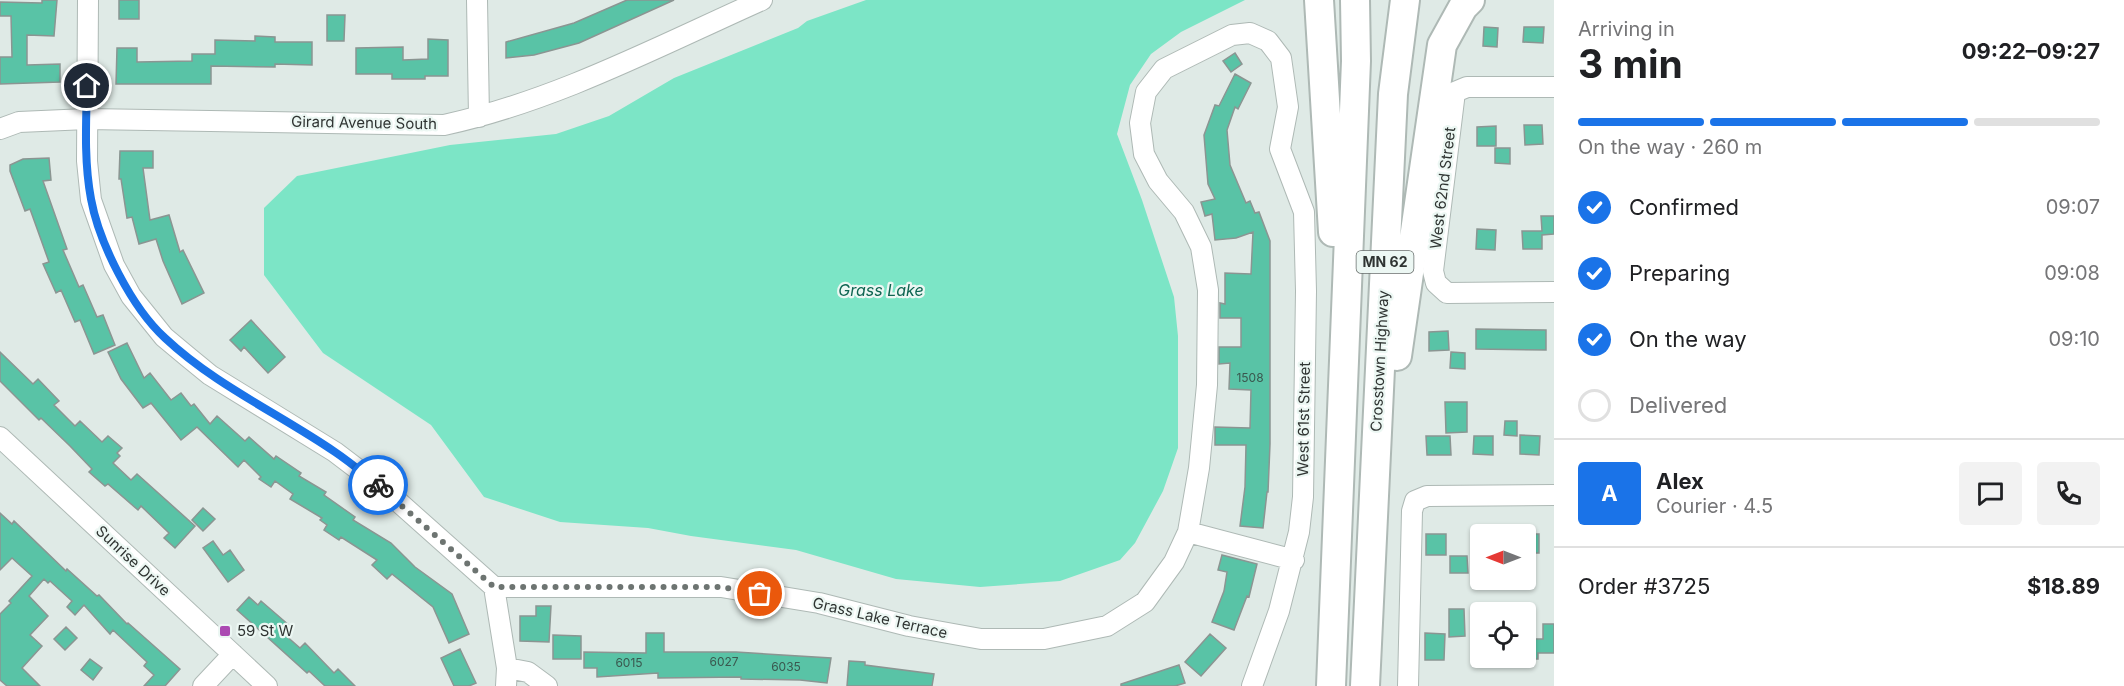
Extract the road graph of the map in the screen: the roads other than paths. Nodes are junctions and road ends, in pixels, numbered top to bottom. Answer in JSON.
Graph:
{"nodes":[{"id":1,"x":88,"y":0,"type":"edge"},
{"id":2,"x":477,"y":0,"type":"edge"},
{"id":3,"x":762,"y":0,"type":"edge"},
{"id":4,"x":1319,"y":0,"type":"edge"},
{"id":5,"x":1355,"y":0,"type":"edge"},
{"id":6,"x":1405,"y":0,"type":"edge"},
{"id":7,"x":1470,"y":0,"type":"edge"},
{"id":8,"x":1554,"y":87,"type":"edge"},
{"id":9,"x":479,"y":117,"type":"junction"},
{"id":10,"x":87,"y":119,"type":"junction"},
{"id":11,"x":0,"y":129,"type":"edge"},
{"id":12,"x":1280,"y":149,"type":"joint"},
{"id":13,"x":1554,"y":292,"type":"edge"},
{"id":14,"x":1343,"y":402,"type":"junction"},
{"id":15,"x":0,"y":437,"type":"edge"},
{"id":16,"x":1554,"y":495,"type":"edge"},
{"id":17,"x":1372,"y":525,"type":"junction"},
{"id":18,"x":1188,"y":532,"type":"junction"},
{"id":19,"x":1294,"y":560,"type":"junction"},
{"id":20,"x":494,"y":587,"type":"junction"},
{"id":21,"x":233,"y":654,"type":"junction"},
{"id":22,"x":506,"y":677,"type":"edge"},
{"id":23,"x":203,"y":686,"type":"edge"},
{"id":24,"x":267,"y":686,"type":"edge"},
{"id":25,"x":547,"y":686,"type":"edge"},
{"id":26,"x":1252,"y":686,"type":"edge"},
{"id":27,"x":1331,"y":686,"type":"edge"},
{"id":28,"x":1365,"y":686,"type":"edge"},
{"id":29,"x":1408,"y":686,"type":"edge"}],
"edges":[{"from":1,"to":10,"type":"street"},
{"from":2,"to":9,"type":"street"},
{"from":3,"to":9,"type":"street","name":"Girard Avenue South"},
{"from":4,"to":14,"type":"highway"},
{"from":5,"to":14,"type":"highway","number":"MN 62"},
{"from":6,"to":17,"type":"highway","name":"Crosstown Highway","number":"MN 62"},
{"from":7,"to":17,"type":"highway"},
{"from":8,"to":13,"type":"street","name":"West 62nd Street"},
{"from":9,"to":10,"type":"street","name":"Girard Avenue South"},
{"from":10,"to":11,"type":"street","name":"Girard Avenue South"},
{"from":10,"to":20,"type":"street"},
{"from":12,"to":18,"type":"street","name":"Grass Lake Terrace"},
{"from":12,"to":19,"type":"street","name":"West 61st Street"},
{"from":14,"to":27,"type":"highway","number":"MN 62"},
{"from":15,"to":21,"type":"street","name":"Sunrise Drive"},
{"from":16,"to":29,"type":"street"},
{"from":17,"to":28,"type":"highway","name":"Crosstown Highway","number":"MN 62"},
{"from":18,"to":19,"type":"street"},
{"from":18,"to":20,"type":"street","name":"Grass Lake Terrace"},
{"from":19,"to":26,"type":"street","name":"West 61st Street"},
{"from":20,"to":22,"type":"street"},
{"from":21,"to":23,"type":"street"},
{"from":21,"to":24,"type":"street","name":"Sunrise Drive"},
{"from":22,"to":25,"type":"street"}]}
